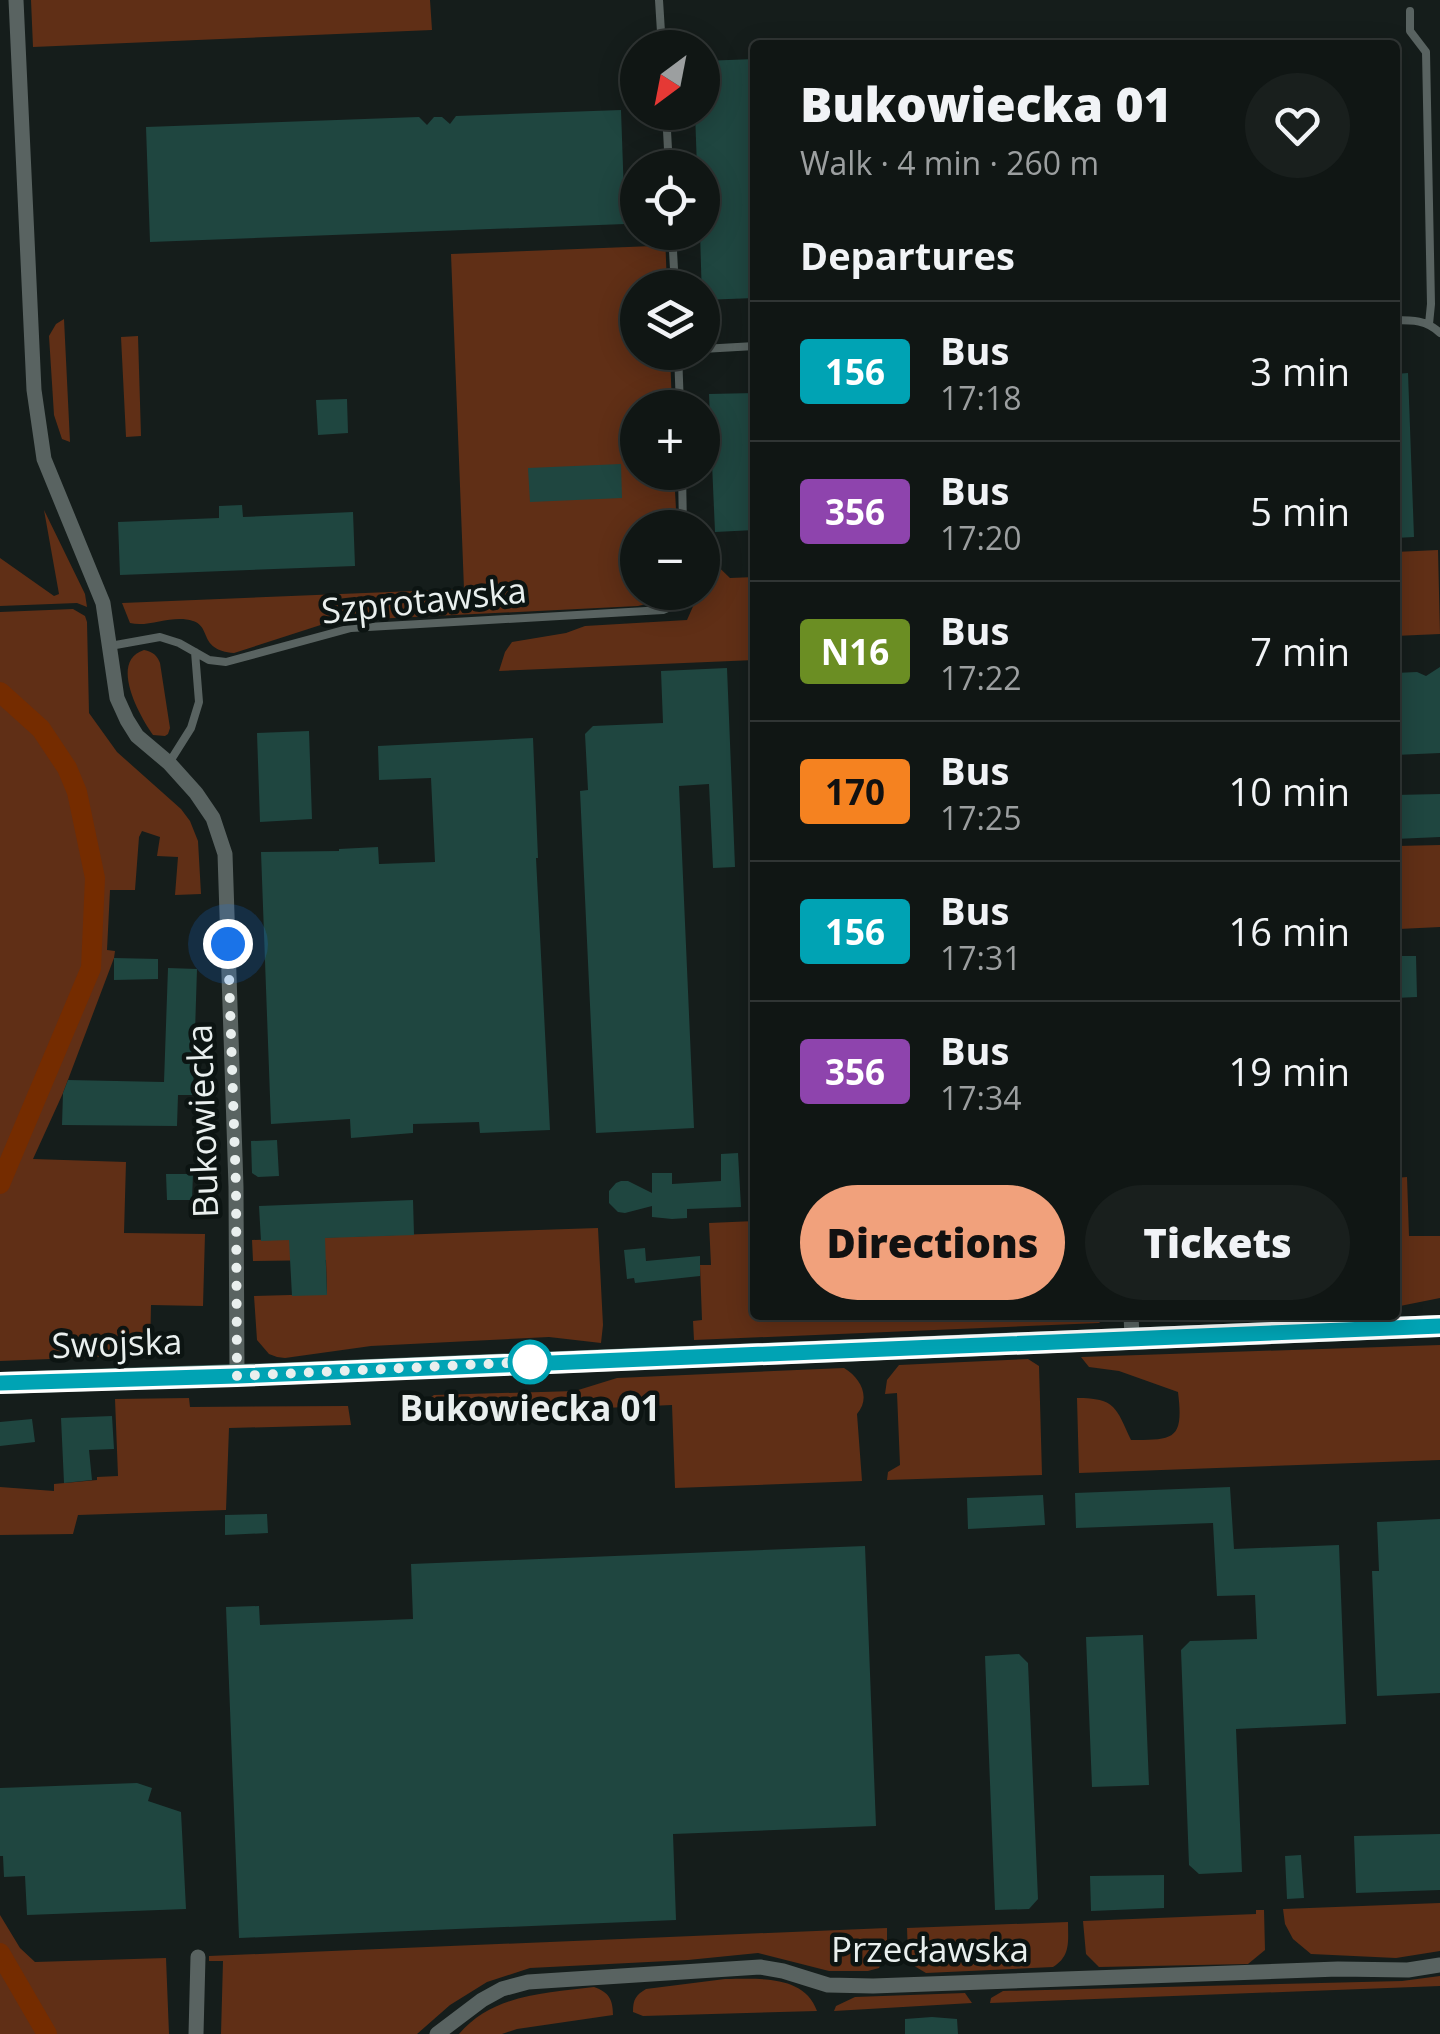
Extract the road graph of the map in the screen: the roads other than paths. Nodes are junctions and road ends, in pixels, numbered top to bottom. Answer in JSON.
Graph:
{"nodes":[{"id":1,"x":16,"y":0,"type":"edge"},
{"id":2,"x":660,"y":0,"type":"edge"},
{"id":3,"x":1410,"y":11,"type":"dead end"},
{"id":4,"x":661,"y":30,"type":"edge"},
{"id":5,"x":1400,"y":320,"type":"edge"},
{"id":6,"x":1429,"y":324,"type":"junction"},
{"id":7,"x":1440,"y":333,"type":"edge"},
{"id":8,"x":750,"y":346,"type":"edge"},
{"id":9,"x":720,"y":348,"type":"edge"},
{"id":10,"x":663,"y":610,"type":"edge"},
{"id":11,"x":110,"y":646,"type":"junction"},
{"id":12,"x":195,"y":652,"type":"junction"},
{"id":13,"x":169,"y":763,"type":"junction"},
{"id":14,"x":1316,"y":1323,"type":"edge"},
{"id":15,"x":1131,"y":1326,"type":"edge"},
{"id":16,"x":1440,"y":1326,"type":"edge"},
{"id":17,"x":237,"y":1376,"type":"junction"},
{"id":18,"x":0,"y":1383,"type":"edge"},
{"id":19,"x":198,"y":1957,"type":"dead end"},
{"id":20,"x":1440,"y":1965,"type":"edge"},
{"id":21,"x":196,"y":2034,"type":"edge"},
{"id":22,"x":437,"y":2034,"type":"edge"}],
"edges":[{"from":1,"to":11,"type":"street","name":"Bukowiecka"},
{"from":2,"to":4,"type":"lane"},
{"from":3,"to":6,"type":"lane"},
{"from":5,"to":6,"type":"lane"},
{"from":6,"to":7,"type":"lane"},
{"from":8,"to":9,"type":"lane"},
{"from":10,"to":12,"type":"lane","name":"Szprotawska"},
{"from":11,"to":12,"type":"lane","name":"Szprotawska"},
{"from":11,"to":13,"type":"street","name":"Bukowiecka"},
{"from":12,"to":13,"type":"lane"},
{"from":13,"to":17,"type":"street","name":"Bukowiecka"},
{"from":14,"to":15,"type":"street","name":"Swojska"},
{"from":14,"to":16,"type":"street","name":"Swojska"},
{"from":15,"to":17,"type":"street","name":"Swojska"},
{"from":17,"to":18,"type":"street","name":"Swojska"},
{"from":19,"to":21,"type":"street"},
{"from":20,"to":22,"type":"street","name":"Przecławska"}]}
